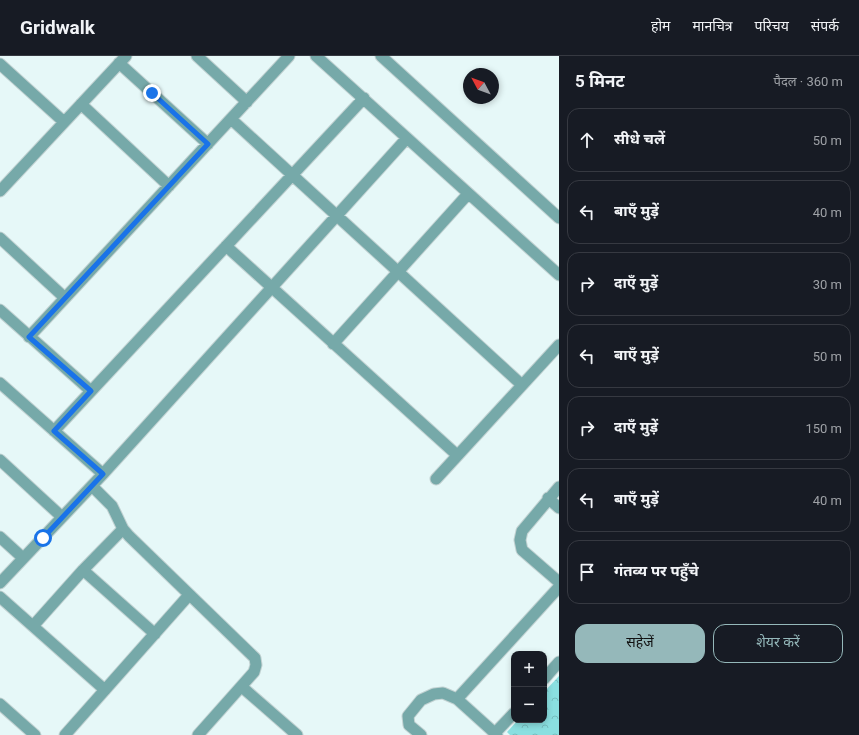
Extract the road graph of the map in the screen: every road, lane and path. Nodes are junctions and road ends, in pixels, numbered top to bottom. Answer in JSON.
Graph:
{"nodes":[{"id":1,"x":197,"y":56,"type":"edge"},
{"id":2,"x":289,"y":56,"type":"edge"},
{"id":3,"x":316,"y":56,"type":"edge"},
{"id":4,"x":381,"y":56,"type":"edge"},
{"id":5,"x":122,"y":59,"type":"edge"},
{"id":6,"x":2,"y":69,"type":"edge"},
{"id":7,"x":364,"y":98,"type":"junction"},
{"id":8,"x":247,"y":102,"type":"junction"},
{"id":9,"x":81,"y":104,"type":"junction"},
{"id":10,"x":231,"y":120,"type":"junction"},
{"id":11,"x":64,"y":122,"type":"junction"},
{"id":12,"x":407,"y":138,"type":"junction"},
{"id":13,"x":208,"y":144,"type":"junction"},
{"id":14,"x":292,"y":175,"type":"junction"},
{"id":15,"x":169,"y":186,"type":"junction"},
{"id":16,"x":0,"y":190,"type":"edge"},
{"id":17,"x":468,"y":194,"type":"junction"},
{"id":18,"x":337,"y":216,"type":"junction"},
{"id":19,"x":559,"y":218,"type":"edge"},
{"id":20,"x":0,"y":238,"type":"edge"},
{"id":21,"x":226,"y":246,"type":"junction"},
{"id":22,"x":398,"y":272,"type":"junction"},
{"id":23,"x":559,"y":275,"type":"edge"},
{"id":24,"x":272,"y":288,"type":"junction"},
{"id":25,"x":65,"y":298,"type":"junction"},
{"id":26,"x":0,"y":310,"type":"edge"},
{"id":27,"x":29,"y":337,"type":"junction"},
{"id":28,"x":333,"y":344,"type":"junction"},
{"id":29,"x":559,"y":345,"type":"edge"},
{"id":30,"x":0,"y":383,"type":"edge"},
{"id":31,"x":522,"y":385,"type":"junction"},
{"id":32,"x":91,"y":391,"type":"junction"},
{"id":33,"x":54,"y":431,"type":"junction"},
{"id":34,"x":457,"y":455,"type":"junction"},
{"id":35,"x":0,"y":460,"type":"edge"},
{"id":36,"x":103,"y":474,"type":"junction"},
{"id":37,"x":436,"y":479,"type":"dead end"},
{"id":38,"x":92,"y":486,"type":"junction"},
{"id":39,"x":559,"y":487,"type":"edge"},
{"id":40,"x":548,"y":498,"type":"junction"},
{"id":41,"x":559,"y":508,"type":"edge"},
{"id":42,"x":62,"y":517,"type":"junction"},
{"id":43,"x":123,"y":529,"type":"junction"},
{"id":44,"x":0,"y":537,"type":"edge"},
{"id":45,"x":23,"y":558,"type":"junction"},
{"id":46,"x":83,"y":570,"type":"junction"},
{"id":47,"x":559,"y":582,"type":"edge"},
{"id":48,"x":0,"y":583,"type":"edge"},
{"id":49,"x":559,"y":587,"type":"edge"},
{"id":50,"x":189,"y":595,"type":"junction"},
{"id":51,"x":0,"y":597,"type":"edge"},
{"id":52,"x":33,"y":626,"type":"junction"},
{"id":53,"x":155,"y":634,"type":"junction"},
{"id":54,"x":559,"y":662,"type":"edge"},
{"id":55,"x":547,"y":676,"type":"edge"},
{"id":56,"x":242,"y":686,"type":"junction"},
{"id":57,"x":105,"y":690,"type":"junction"},
{"id":58,"x":457,"y":699,"type":"junction"},
{"id":59,"x":0,"y":704,"type":"edge"},
{"id":60,"x":511,"y":716,"type":"edge"},
{"id":61,"x":496,"y":734,"type":"edge"},
{"id":62,"x":35,"y":735,"type":"edge"},
{"id":63,"x":65,"y":735,"type":"edge"},
{"id":64,"x":198,"y":735,"type":"edge"},
{"id":65,"x":297,"y":735,"type":"edge"},
{"id":66,"x":421,"y":735,"type":"edge"}],
"edges":[{"from":1,"to":8,"type":"street"},
{"from":2,"to":8,"type":"street"},
{"from":3,"to":7,"type":"street"},
{"from":4,"to":19,"type":"street"},
{"from":5,"to":9,"type":"street"},
{"from":5,"to":13,"type":"street"},
{"from":6,"to":11,"type":"street"},
{"from":7,"to":12,"type":"street"},
{"from":7,"to":14,"type":"street"},
{"from":8,"to":10,"type":"street"},
{"from":9,"to":11,"type":"street"},
{"from":9,"to":15,"type":"street"},
{"from":10,"to":13,"type":"street"},
{"from":10,"to":14,"type":"street"},
{"from":11,"to":16,"type":"street"},
{"from":12,"to":17,"type":"street"},
{"from":12,"to":18,"type":"street"},
{"from":13,"to":15,"type":"street"},
{"from":14,"to":18,"type":"street"},
{"from":14,"to":21,"type":"street"},
{"from":15,"to":25,"type":"street"},
{"from":17,"to":22,"type":"street"},
{"from":17,"to":23,"type":"street"},
{"from":18,"to":22,"type":"street"},
{"from":18,"to":24,"type":"street"},
{"from":20,"to":25,"type":"street"},
{"from":21,"to":24,"type":"street"},
{"from":21,"to":32,"type":"street"},
{"from":22,"to":28,"type":"street"},
{"from":22,"to":31,"type":"street"},
{"from":24,"to":28,"type":"street"},
{"from":24,"to":36,"type":"street"},
{"from":25,"to":27,"type":"street"},
{"from":26,"to":27,"type":"street"},
{"from":27,"to":32,"type":"street"},
{"from":28,"to":34,"type":"street"},
{"from":29,"to":31,"type":"street"},
{"from":30,"to":33,"type":"street"},
{"from":31,"to":34,"type":"street"},
{"from":32,"to":33,"type":"street"},
{"from":33,"to":36,"type":"street"},
{"from":34,"to":37,"type":"street"},
{"from":35,"to":42,"type":"street"},
{"from":36,"to":38,"type":"street"},
{"from":38,"to":42,"type":"street"},
{"from":38,"to":43,"type":"street"},
{"from":39,"to":40,"type":"street"},
{"from":40,"to":41,"type":"street"},
{"from":40,"to":47,"type":"street"},
{"from":42,"to":45,"type":"street"},
{"from":43,"to":46,"type":"street"},
{"from":43,"to":50,"type":"street"},
{"from":44,"to":45,"type":"street"},
{"from":45,"to":48,"type":"street"},
{"from":46,"to":52,"type":"street"},
{"from":46,"to":53,"type":"street"},
{"from":49,"to":58,"type":"street"},
{"from":50,"to":53,"type":"street"},
{"from":50,"to":56,"type":"street"},
{"from":51,"to":52,"type":"street"},
{"from":52,"to":57,"type":"street"},
{"from":53,"to":57,"type":"street"},
{"from":54,"to":55,"type":"street"},
{"from":56,"to":64,"type":"street"},
{"from":56,"to":65,"type":"street"},
{"from":57,"to":63,"type":"street"},
{"from":58,"to":61,"type":"street"},
{"from":58,"to":66,"type":"street"},
{"from":59,"to":62,"type":"street"},
{"from":60,"to":61,"type":"street"}]}
